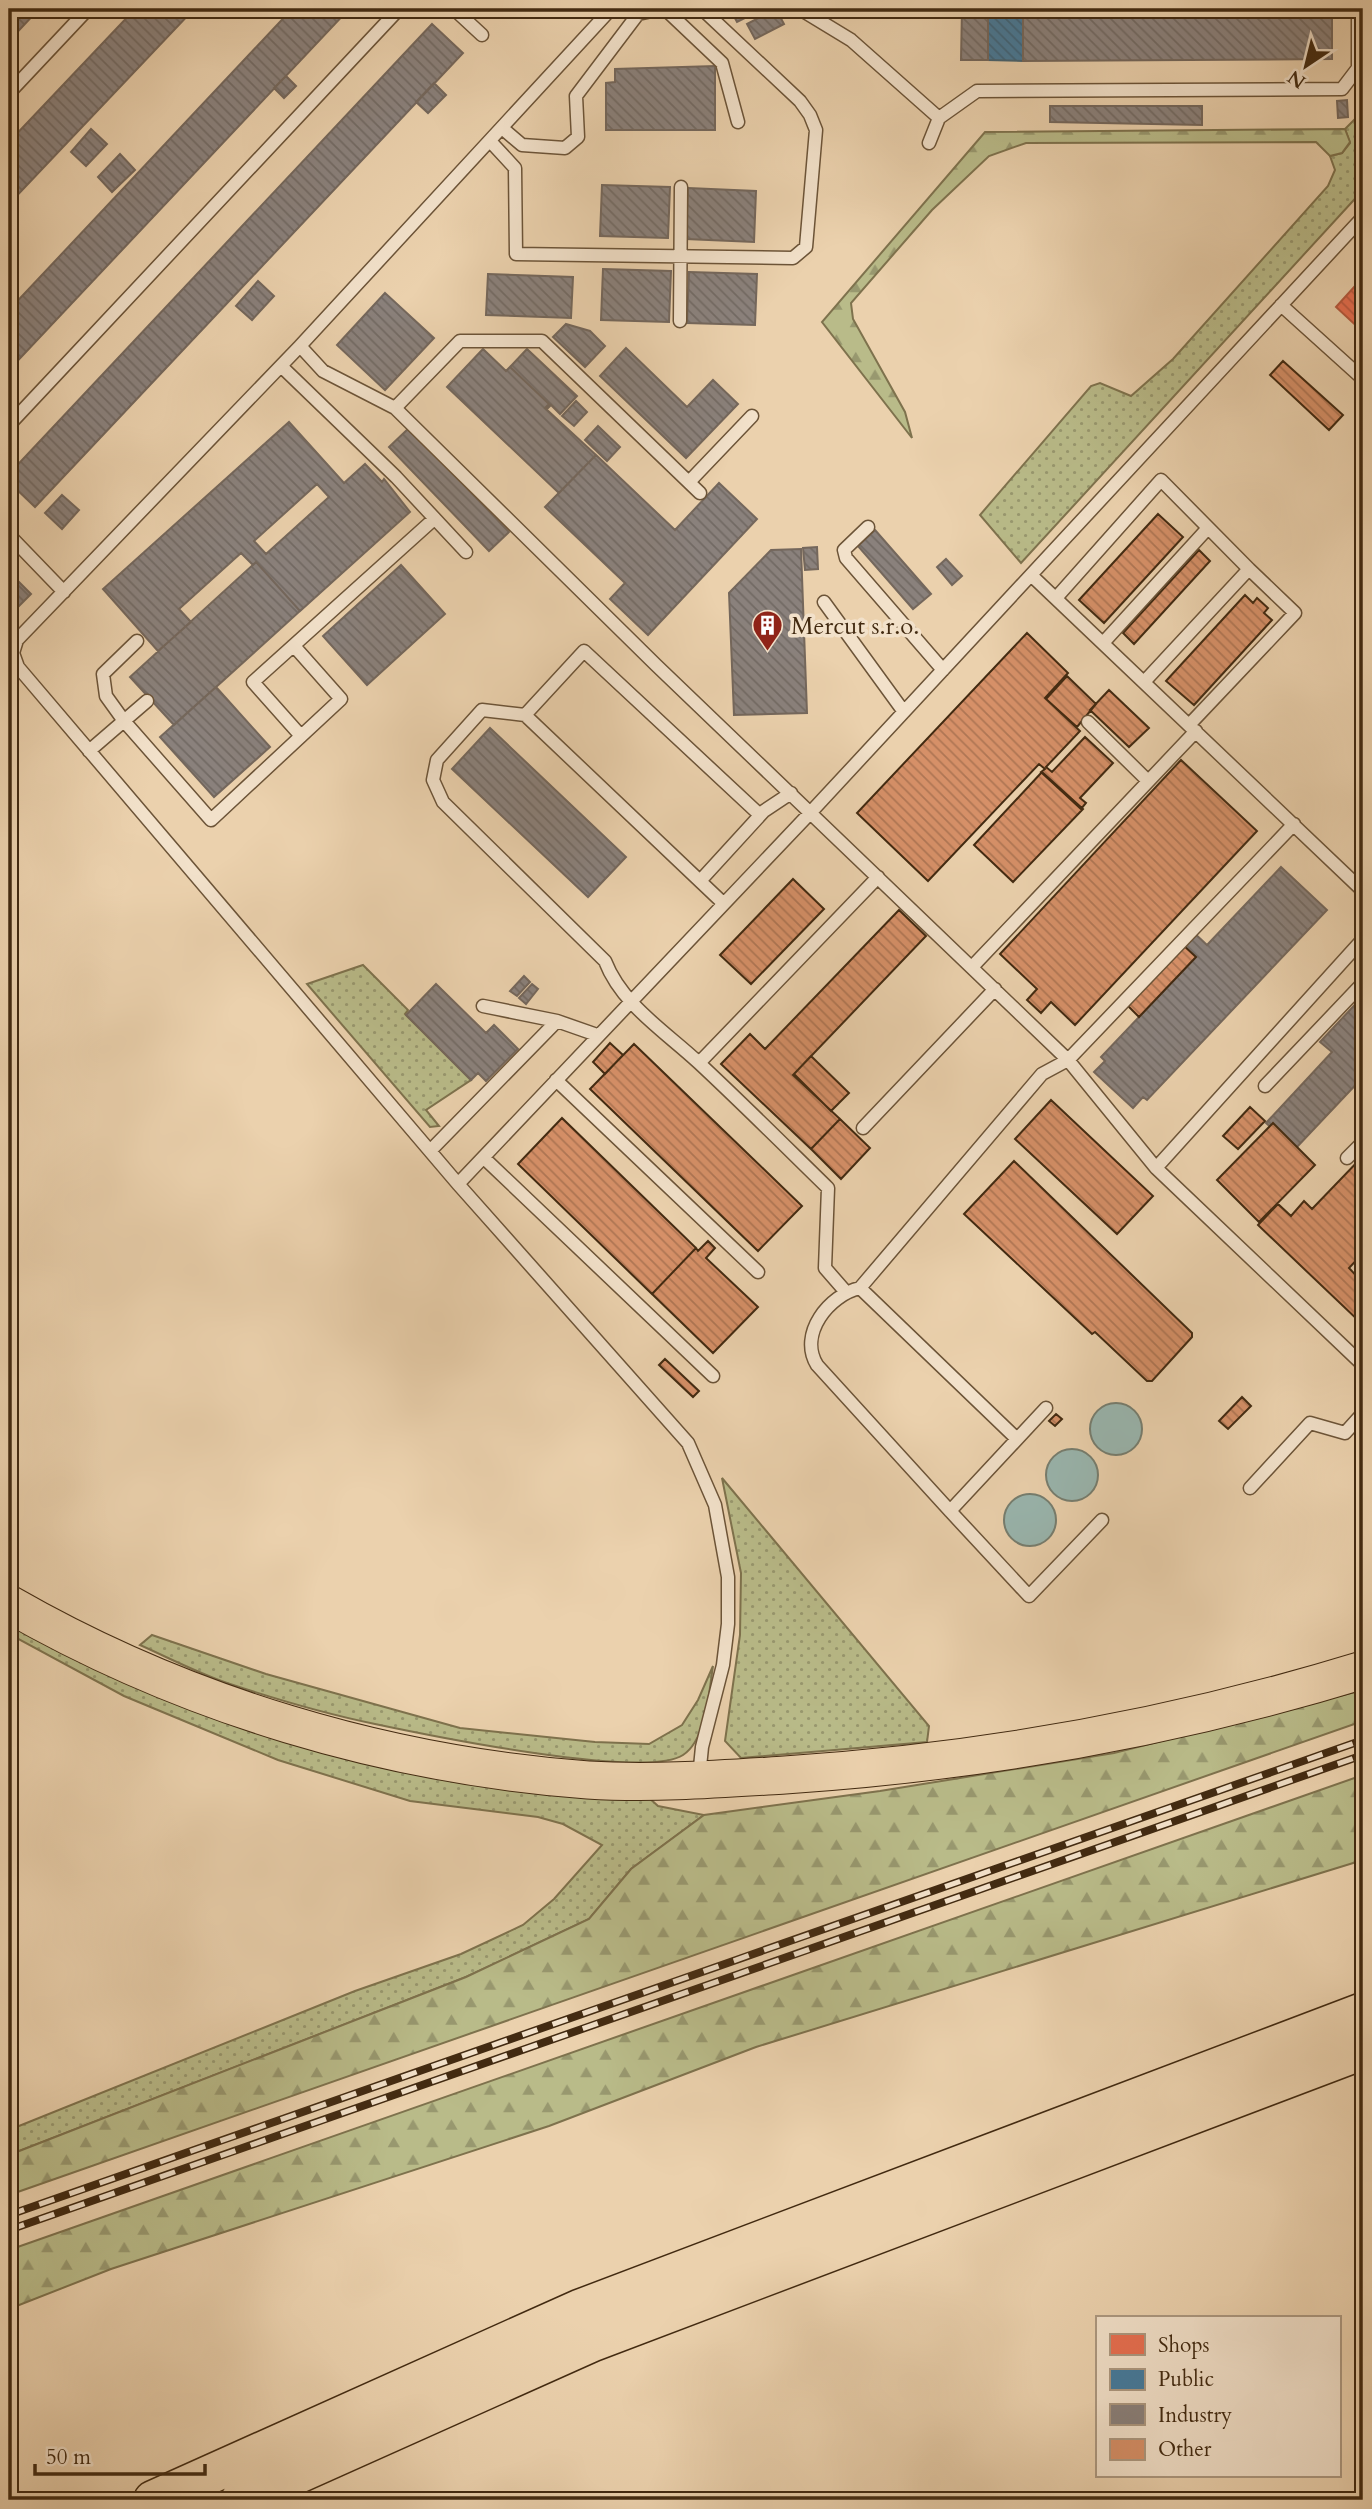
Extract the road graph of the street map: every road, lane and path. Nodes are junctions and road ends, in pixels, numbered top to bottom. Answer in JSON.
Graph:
{"nodes":[{"id":1,"x":88,"y":9,"type":"edge"},
{"id":2,"x":399,"y":9,"type":"edge"},
{"id":3,"x":454,"y":9,"type":"edge"},
{"id":4,"x":611,"y":9,"type":"edge"},
{"id":5,"x":663,"y":9,"type":"edge"},
{"id":6,"x":702,"y":9,"type":"edge"},
{"id":7,"x":800,"y":9,"type":"edge"},
{"id":8,"x":1358,"y":9,"type":"edge"},
{"id":9,"x":482,"y":35,"type":"dead end"},
{"id":10,"x":9,"y":93,"type":"edge"},
{"id":11,"x":939,"y":118,"type":"junction"},
{"id":12,"x":738,"y":122,"type":"dead end"},
{"id":13,"x":502,"y":128,"type":"junction"},
{"id":14,"x":490,"y":141,"type":"junction"},
{"id":15,"x":929,"y":143,"type":"dead end"},
{"id":16,"x":681,"y":187,"type":"dead end"},
{"id":17,"x":1363,"y":217,"type":"edge"},
{"id":18,"x":682,"y":256,"type":"junction"},
{"id":19,"x":1281,"y":305,"type":"junction"},
{"id":20,"x":680,"y":321,"type":"dead end"},
{"id":21,"x":300,"y":346,"type":"junction"},
{"id":22,"x":281,"y":366,"type":"junction"},
{"id":23,"x":1361,"y":371,"type":"edge"},
{"id":24,"x":395,"y":408,"type":"junction"},
{"id":25,"x":752,"y":416,"type":"dead end"},
{"id":26,"x":9,"y":425,"type":"edge"},
{"id":27,"x":689,"y":482,"type":"junction"},
{"id":28,"x":700,"y":492,"type":"dead end"},
{"id":29,"x":434,"y":519,"type":"junction"},
{"id":30,"x":868,"y":527,"type":"dead end"},
{"id":31,"x":1208,"y":528,"type":"junction"},
{"id":32,"x":9,"y":535,"type":"edge"},
{"id":33,"x":466,"y":552,"type":"dead end"},
{"id":34,"x":1249,"y":569,"type":"junction"},
{"id":35,"x":1031,"y":575,"type":"junction"},
{"id":36,"x":64,"y":592,"type":"junction"},
{"id":37,"x":1055,"y":598,"type":"junction"},
{"id":38,"x":824,"y":602,"type":"dead end"},
{"id":39,"x":137,"y":641,"type":"dead end"},
{"id":40,"x":1103,"y":643,"type":"junction"},
{"id":41,"x":294,"y":646,"type":"junction"},
{"id":42,"x":943,"y":670,"type":"junction"},
{"id":43,"x":1144,"y":682,"type":"junction"},
{"id":44,"x":147,"y":701,"type":"dead end"},
{"id":45,"x":904,"y":712,"type":"junction"},
{"id":46,"x":525,"y":715,"type":"junction"},
{"id":47,"x":124,"y":721,"type":"junction"},
{"id":48,"x":1088,"y":722,"type":"dead end"},
{"id":49,"x":1193,"y":728,"type":"junction"},
{"id":50,"x":301,"y":736,"type":"junction"},
{"id":51,"x":89,"y":751,"type":"junction"},
{"id":52,"x":1148,"y":781,"type":"junction"},
{"id":53,"x":791,"y":793,"type":"junction"},
{"id":54,"x":811,"y":812,"type":"junction"},
{"id":55,"x":760,"y":815,"type":"junction"},
{"id":56,"x":1294,"y":824,"type":"junction"},
{"id":57,"x":878,"y":877,"type":"junction"},
{"id":58,"x":700,"y":881,"type":"junction"},
{"id":59,"x":1363,"y":891,"type":"edge"},
{"id":60,"x":723,"y":904,"type":"junction"},
{"id":61,"x":1363,"y":939,"type":"edge"},
{"id":62,"x":972,"y":967,"type":"junction"},
{"id":63,"x":1363,"y":983,"type":"edge"},
{"id":64,"x":995,"y":989,"type":"junction"},
{"id":65,"x":629,"y":1001,"type":"junction"},
{"id":66,"x":483,"y":1006,"type":"dead end"},
{"id":67,"x":558,"y":1021,"type":"junction"},
{"id":68,"x":597,"y":1035,"type":"junction"},
{"id":69,"x":1068,"y":1060,"type":"junction"},
{"id":70,"x":699,"y":1063,"type":"junction"},
{"id":71,"x":556,"y":1080,"type":"junction"},
{"id":72,"x":1265,"y":1086,"type":"dead end"},
{"id":73,"x":863,"y":1128,"type":"dead end"},
{"id":74,"x":1363,"y":1142,"type":"edge"},
{"id":75,"x":430,"y":1151,"type":"junction"},
{"id":76,"x":484,"y":1158,"type":"junction"},
{"id":77,"x":1348,"y":1158,"type":"dead end"},
{"id":78,"x":1156,"y":1168,"type":"junction"},
{"id":79,"x":458,"y":1184,"type":"junction"},
{"id":80,"x":758,"y":1272,"type":"dead end"},
{"id":81,"x":860,"y":1288,"type":"junction"},
{"id":82,"x":845,"y":1292,"type":"junction"},
{"id":83,"x":1363,"y":1365,"type":"edge"},
{"id":84,"x":713,"y":1376,"type":"dead end"},
{"id":85,"x":1046,"y":1408,"type":"dead end"},
{"id":86,"x":1363,"y":1413,"type":"edge"},
{"id":87,"x":1017,"y":1439,"type":"junction"},
{"id":88,"x":1250,"y":1488,"type":"dead end"},
{"id":89,"x":950,"y":1511,"type":"junction"},
{"id":90,"x":1102,"y":1520,"type":"dead end"},
{"id":91,"x":9,"y":1604,"type":"edge"},
{"id":92,"x":1363,"y":1670,"type":"edge"},
{"id":93,"x":698,"y":1780,"type":"junction"},
{"id":94,"x":1363,"y":2012,"type":"edge"},
{"id":95,"x":1363,"y":2050,"type":"edge"},
{"id":96,"x":153,"y":2500,"type":"edge"},
{"id":97,"x":240,"y":2500,"type":"edge"}],
"edges":[{"from":1,"to":10,"type":"lane"},
{"from":2,"to":26,"type":"lane"},
{"from":3,"to":9,"type":"lane"},
{"from":4,"to":13,"type":"lane"},
{"from":5,"to":12,"type":"lane"},
{"from":5,"to":13,"type":"lane"},
{"from":6,"to":18,"type":"lane"},
{"from":7,"to":11,"type":"lane"},
{"from":8,"to":11,"type":"lane"},
{"from":11,"to":15,"type":"lane"},
{"from":13,"to":14,"type":"lane"},
{"from":14,"to":18,"type":"lane"},
{"from":14,"to":21,"type":"lane"},
{"from":16,"to":18,"type":"lane"},
{"from":17,"to":19,"type":"lane"},
{"from":18,"to":20,"type":"lane"},
{"from":19,"to":23,"type":"lane"},
{"from":19,"to":35,"type":"lane"},
{"from":21,"to":22,"type":"lane"},
{"from":21,"to":24,"type":"lane"},
{"from":22,"to":29,"type":"lane"},
{"from":22,"to":36,"type":"lane"},
{"from":24,"to":27,"type":"lane"},
{"from":24,"to":53,"type":"lane"},
{"from":25,"to":27,"type":"lane"},
{"from":27,"to":28,"type":"lane"},
{"from":29,"to":33,"type":"lane"},
{"from":29,"to":41,"type":"lane"},
{"from":30,"to":42,"type":"lane"},
{"from":31,"to":34,"type":"lane"},
{"from":31,"to":37,"type":"lane"},
{"from":31,"to":40,"type":"lane"},
{"from":32,"to":36,"type":"lane"},
{"from":34,"to":43,"type":"lane"},
{"from":34,"to":49,"type":"lane"},
{"from":35,"to":37,"type":"lane"},
{"from":35,"to":42,"type":"lane"},
{"from":36,"to":51,"type":"lane"},
{"from":37,"to":40,"type":"lane"},
{"from":38,"to":45,"type":"lane"},
{"from":39,"to":47,"type":"lane"},
{"from":40,"to":43,"type":"lane"},
{"from":41,"to":50,"type":"lane"},
{"from":41,"to":50,"type":"lane"},
{"from":42,"to":45,"type":"lane"},
{"from":43,"to":49,"type":"lane"},
{"from":44,"to":47,"type":"lane"},
{"from":45,"to":54,"type":"lane"},
{"from":46,"to":55,"type":"lane"},
{"from":46,"to":58,"type":"lane"},
{"from":46,"to":65,"type":"lane"},
{"from":47,"to":50,"type":"lane"},
{"from":47,"to":51,"type":"lane"},
{"from":48,"to":52,"type":"lane"},
{"from":49,"to":52,"type":"lane"},
{"from":49,"to":56,"type":"lane"},
{"from":51,"to":75,"type":"lane"},
{"from":52,"to":62,"type":"lane"},
{"from":53,"to":54,"type":"lane"},
{"from":53,"to":55,"type":"lane"},
{"from":54,"to":57,"type":"lane"},
{"from":54,"to":60,"type":"lane"},
{"from":55,"to":58,"type":"lane"},
{"from":56,"to":59,"type":"lane"},
{"from":56,"to":69,"type":"lane"},
{"from":57,"to":62,"type":"lane"},
{"from":57,"to":70,"type":"lane"},
{"from":58,"to":60,"type":"lane"},
{"from":60,"to":65,"type":"lane"},
{"from":61,"to":78,"type":"lane"},
{"from":62,"to":64,"type":"lane"},
{"from":63,"to":72,"type":"lane"},
{"from":64,"to":69,"type":"lane"},
{"from":64,"to":73,"type":"lane"},
{"from":65,"to":68,"type":"lane"},
{"from":65,"to":70,"type":"lane"},
{"from":66,"to":67,"type":"lane"},
{"from":67,"to":68,"type":"lane"},
{"from":67,"to":75,"type":"lane"},
{"from":68,"to":71,"type":"lane"},
{"from":69,"to":78,"type":"lane"},
{"from":69,"to":81,"type":"lane"},
{"from":70,"to":82,"type":"lane"},
{"from":71,"to":76,"type":"lane"},
{"from":71,"to":80,"type":"lane"},
{"from":74,"to":77,"type":"lane"},
{"from":75,"to":79,"type":"lane"},
{"from":76,"to":79,"type":"lane"},
{"from":76,"to":84,"type":"lane"},
{"from":78,"to":83,"type":"lane"},
{"from":79,"to":93,"type":"lane"},
{"from":81,"to":82,"type":"lane"},
{"from":81,"to":87,"type":"lane"},
{"from":82,"to":89,"type":"lane"},
{"from":85,"to":87,"type":"lane"},
{"from":86,"to":88,"type":"lane"},
{"from":87,"to":89,"type":"lane"},
{"from":89,"to":90,"type":"lane"},
{"from":91,"to":93,"type":"main road"},
{"from":92,"to":93,"type":"main road"},
{"from":94,"to":96,"type":"highway"},
{"from":95,"to":97,"type":"highway"}]}
